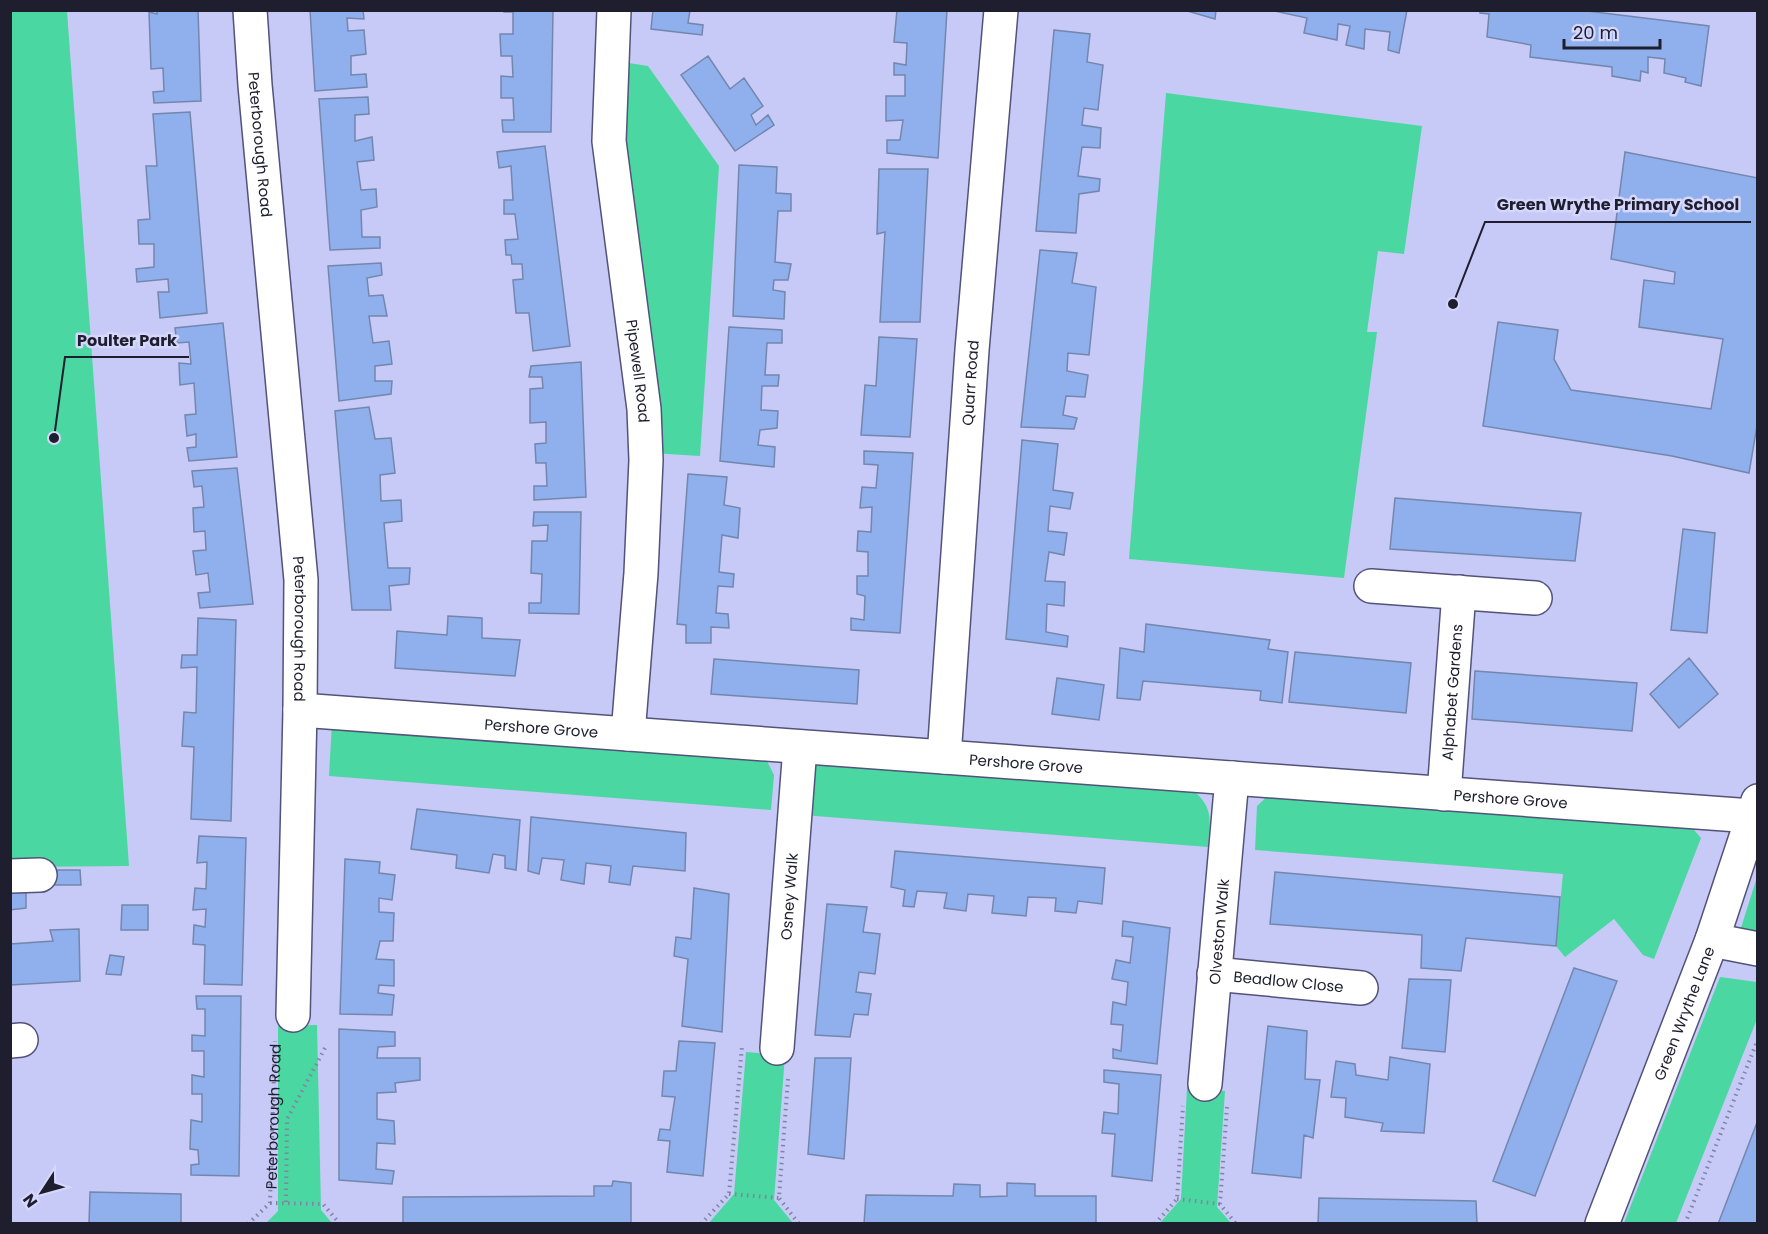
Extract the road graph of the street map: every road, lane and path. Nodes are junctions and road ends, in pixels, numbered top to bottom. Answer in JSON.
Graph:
{"nodes":[{"id":1,"x":250,"y":10,"type":"edge"},
{"id":2,"x":614,"y":10,"type":"edge"},
{"id":3,"x":1001,"y":10,"type":"edge"},
{"id":4,"x":1371,"y":586,"type":"dead end"},
{"id":5,"x":1459,"y":592,"type":"junction"},
{"id":6,"x":1536,"y":598,"type":"dead end"},
{"id":7,"x":300,"y":710,"type":"junction"},
{"id":8,"x":628,"y":734,"type":"junction"},
{"id":9,"x":800,"y":747,"type":"junction"},
{"id":10,"x":944,"y":757,"type":"junction"},
{"id":11,"x":1232,"y":778,"type":"junction"},
{"id":12,"x":1444,"y":794,"type":"junction"},
{"id":13,"x":1755,"y":809,"type":"edge"},
{"id":14,"x":1712,"y":940,"type":"junction"},
{"id":15,"x":1758,"y":949,"type":"edge"},
{"id":16,"x":1214,"y":974,"type":"junction"},
{"id":17,"x":1362,"y":988,"type":"dead end"},
{"id":18,"x":293,"y":1015,"type":"joint"},
{"id":19,"x":1758,"y":1039,"type":"edge"},
{"id":20,"x":326,"y":1048,"type":"dead end"},
{"id":21,"x":777,"y":1048,"type":"junction"},
{"id":22,"x":1205,"y":1084,"type":"junction"},
{"id":23,"x":729,"y":1194,"type":"junction"},
{"id":24,"x":779,"y":1198,"type":"junction"},
{"id":25,"x":1177,"y":1198,"type":"junction"},
{"id":26,"x":285,"y":1202,"type":"junction"},
{"id":27,"x":270,"y":1203,"type":"junction"},
{"id":28,"x":1220,"y":1204,"type":"junction"},
{"id":29,"x":248,"y":1224,"type":"edge"},
{"id":30,"x":339,"y":1224,"type":"edge"},
{"id":31,"x":701,"y":1224,"type":"edge"},
{"id":32,"x":799,"y":1224,"type":"edge"},
{"id":33,"x":1155,"y":1224,"type":"edge"},
{"id":34,"x":1236,"y":1224,"type":"edge"},
{"id":35,"x":1602,"y":1224,"type":"edge"},
{"id":36,"x":1685,"y":1224,"type":"edge"}],
"edges":[{"from":1,"to":7,"type":"street","name":"Peterborough Road"},
{"from":2,"to":8,"type":"street","name":"Pipewell Road"},
{"from":3,"to":10,"type":"street","name":"Quarr Road"},
{"from":4,"to":5,"type":"street"},
{"from":5,"to":6,"type":"street"},
{"from":5,"to":12,"type":"street","name":"Alphabet Gardens"},
{"from":7,"to":8,"type":"street","name":"Pershore Grove"},
{"from":7,"to":18,"type":"street","name":"Peterborough Road"},
{"from":8,"to":9,"type":"street","name":"Pershore Grove"},
{"from":9,"to":10,"type":"street","name":"Pershore Grove"},
{"from":9,"to":21,"type":"street","name":"Osney Walk"},
{"from":10,"to":11,"type":"street","name":"Pershore Grove"},
{"from":11,"to":12,"type":"street","name":"Pershore Grove"},
{"from":11,"to":16,"type":"street","name":"Olveston Walk"},
{"from":12,"to":13,"type":"street","name":"Pershore Grove"},
{"from":13,"to":14,"type":"street","name":"Green Wrythe Lane"},
{"from":14,"to":15,"type":"street"},
{"from":14,"to":35,"type":"street","name":"Green Wrythe Lane"},
{"from":16,"to":17,"type":"street","name":"Beadlow Close"},
{"from":16,"to":22,"type":"street","name":"Olveston Walk"},
{"from":18,"to":27,"type":"path","name":"Peterborough Road"},
{"from":19,"to":36,"type":"path"},
{"from":20,"to":26,"type":"path"},
{"from":21,"to":23,"type":"path"},
{"from":21,"to":24,"type":"path"},
{"from":22,"to":25,"type":"path"},
{"from":22,"to":28,"type":"path"},
{"from":23,"to":24,"type":"path"},
{"from":23,"to":31,"type":"path"},
{"from":24,"to":32,"type":"path"},
{"from":25,"to":28,"type":"path"},
{"from":25,"to":33,"type":"path"},
{"from":26,"to":27,"type":"path"},
{"from":26,"to":30,"type":"path"},
{"from":27,"to":29,"type":"path","name":"Peterborough Road"},
{"from":28,"to":34,"type":"path"}]}
